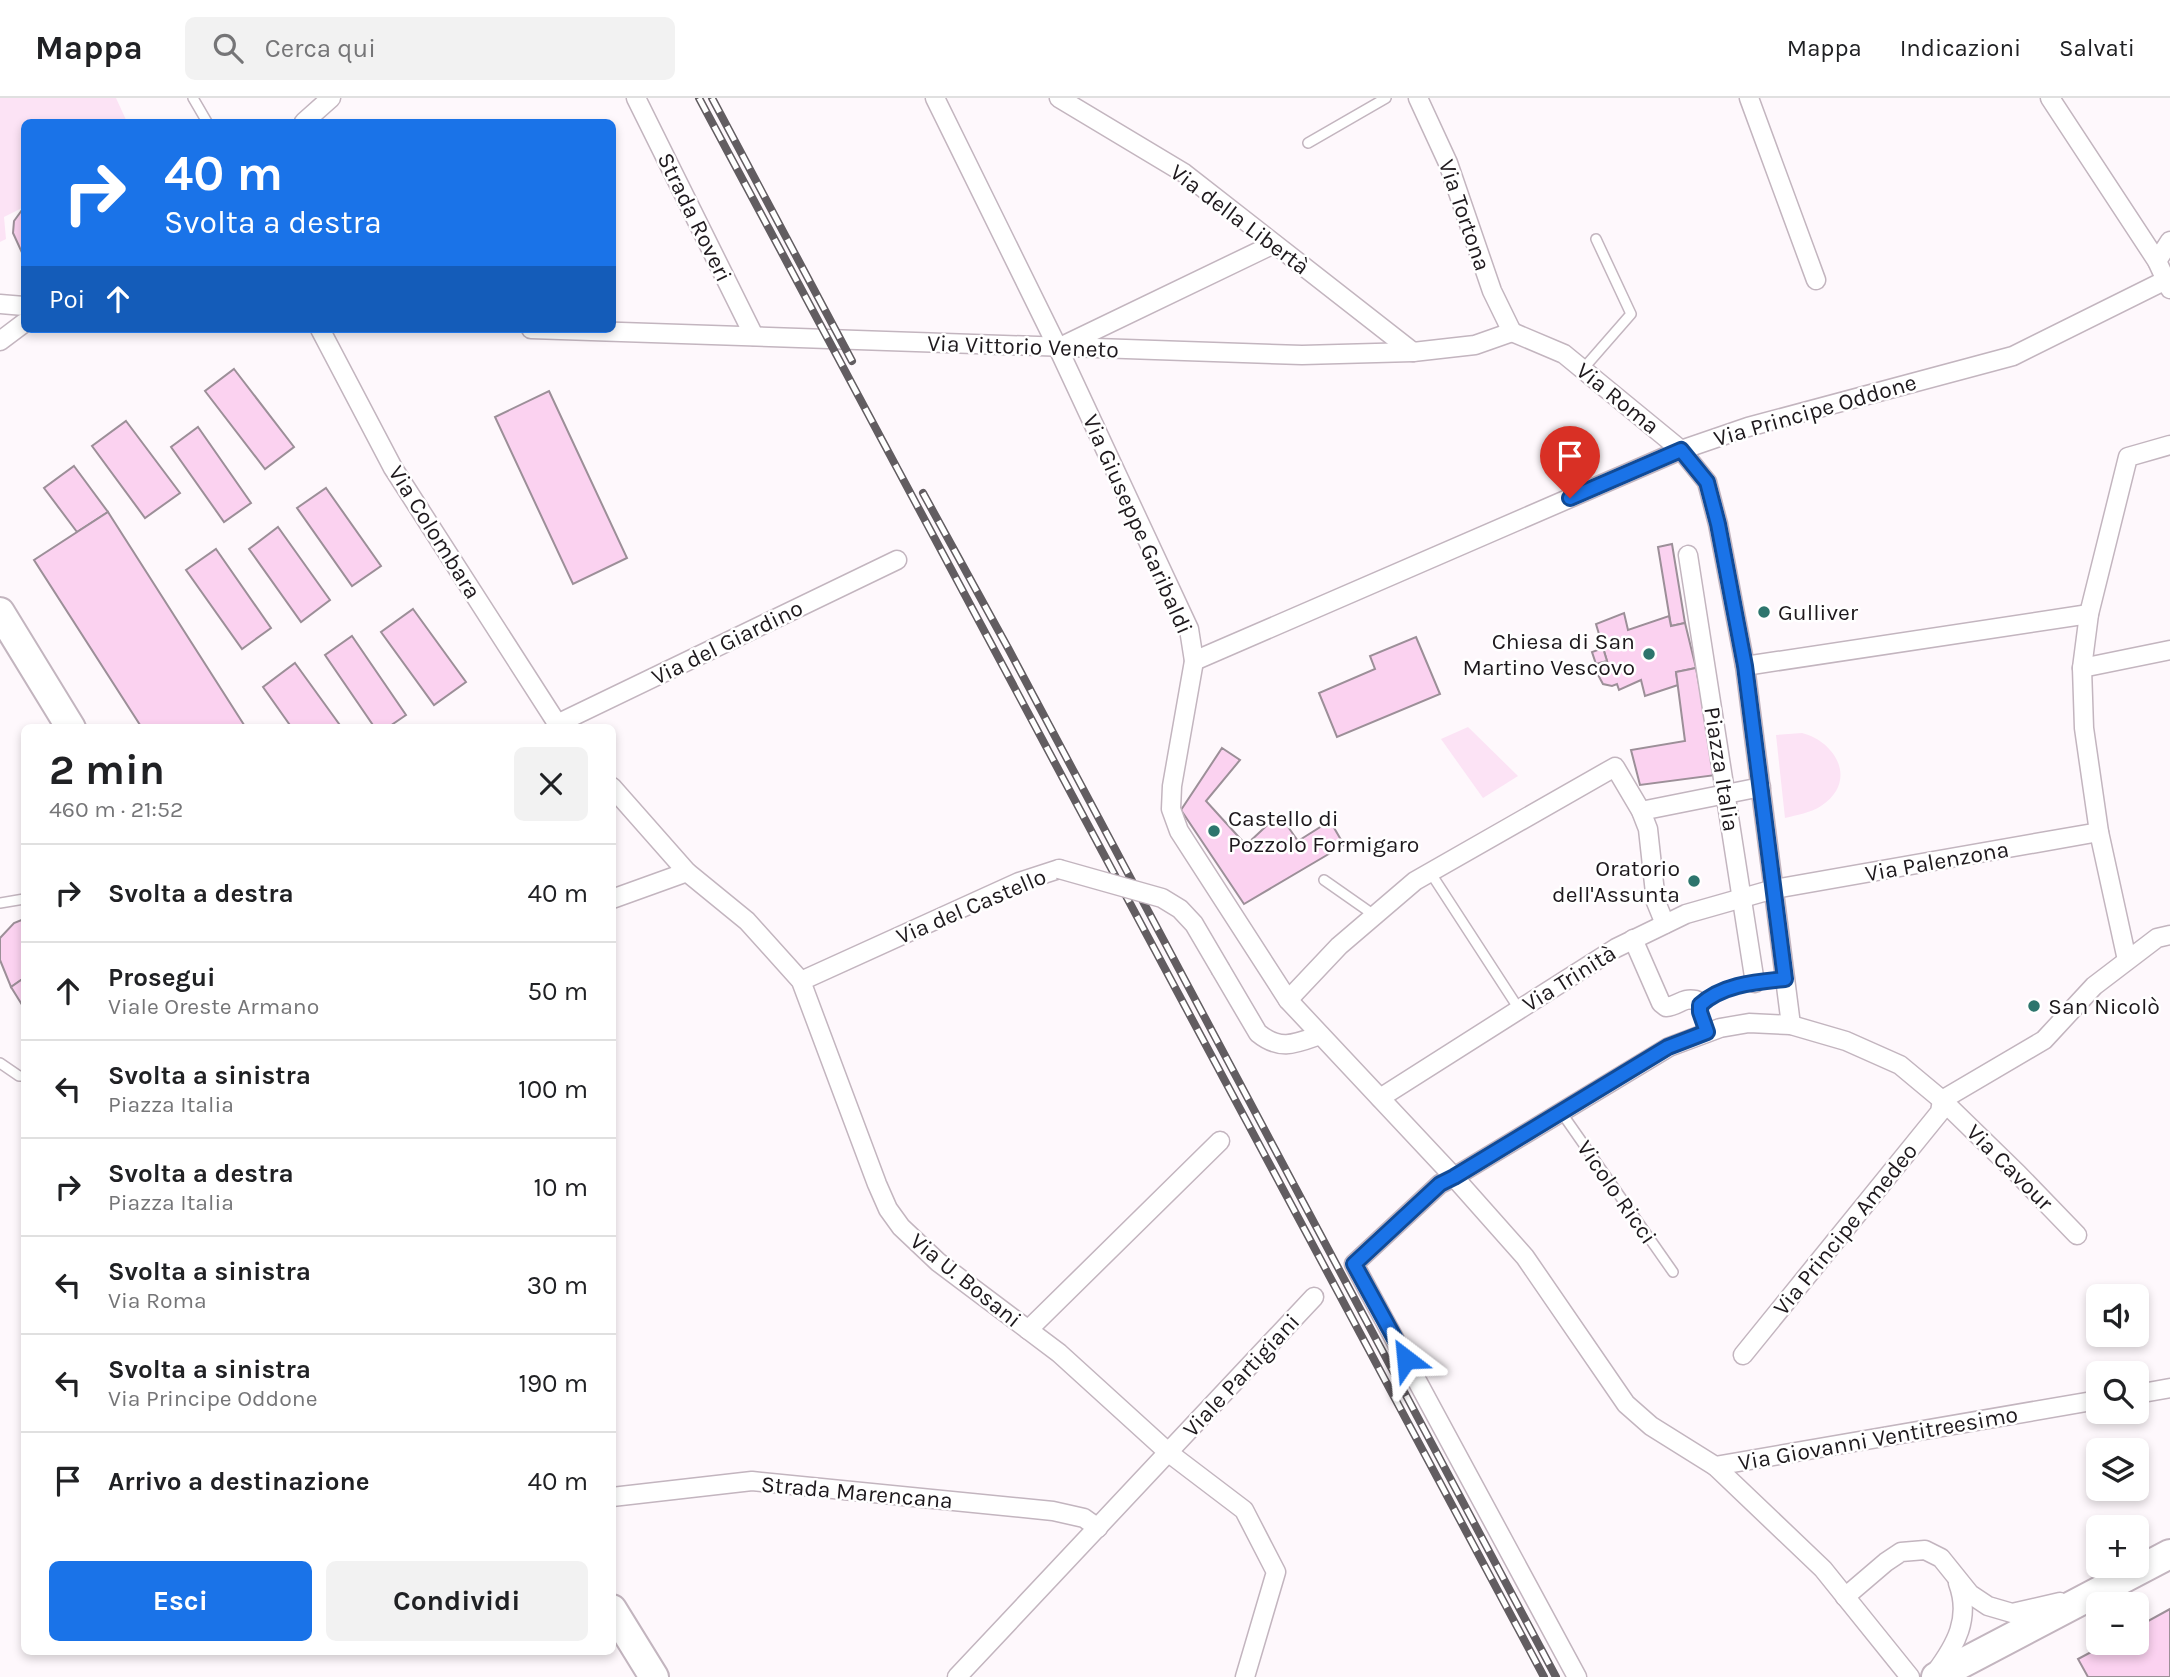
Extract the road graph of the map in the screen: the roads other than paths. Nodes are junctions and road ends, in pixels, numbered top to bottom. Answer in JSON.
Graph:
{"nodes":[{"id":1,"x":193,"y":98,"type":"edge"},
{"id":2,"x":331,"y":98,"type":"edge"},
{"id":3,"x":636,"y":98,"type":"edge"},
{"id":4,"x":935,"y":98,"type":"edge"},
{"id":5,"x":1059,"y":98,"type":"edge"},
{"id":6,"x":1385,"y":98,"type":"edge"},
{"id":7,"x":1418,"y":98,"type":"edge"},
{"id":8,"x":1749,"y":98,"type":"edge"},
{"id":9,"x":2050,"y":98,"type":"edge"},
{"id":10,"x":205,"y":119,"type":"edge"},
{"id":11,"x":307,"y":119,"type":"edge"},
{"id":12,"x":1308,"y":143,"type":"dead end"},
{"id":13,"x":1596,"y":239,"type":"dead end"},
{"id":14,"x":2170,"y":242,"type":"edge"},
{"id":15,"x":1274,"y":244,"type":"junction"},
{"id":16,"x":2157,"y":261,"type":"junction"},
{"id":17,"x":1816,"y":280,"type":"dead end"},
{"id":18,"x":2168,"y":285,"type":"edge"},
{"id":19,"x":0,"y":304,"type":"edge"},
{"id":20,"x":21,"y":306,"type":"edge"},
{"id":21,"x":21,"y":325,"type":"edge"},
{"id":22,"x":616,"y":332,"type":"edge"},
{"id":23,"x":1512,"y":332,"type":"junction"},
{"id":24,"x":322,"y":333,"type":"edge"},
{"id":25,"x":754,"y":337,"type":"junction"},
{"id":26,"x":0,"y":341,"type":"edge"},
{"id":27,"x":1058,"y":348,"type":"junction"},
{"id":28,"x":1413,"y":352,"type":"junction"},
{"id":29,"x":1583,"y":369,"type":"junction"},
{"id":30,"x":2170,"y":446,"type":"edge"},
{"id":31,"x":1681,"y":450,"type":"junction"},
{"id":32,"x":1688,"y":555,"type":"dead end"},
{"id":33,"x":897,"y":560,"type":"dead end"},
{"id":34,"x":0,"y":612,"type":"edge"},
{"id":35,"x":2089,"y":614,"type":"junction"},
{"id":36,"x":2170,"y":650,"type":"edge"},
{"id":37,"x":1194,"y":661,"type":"junction"},
{"id":38,"x":1745,"y":666,"type":"junction"},
{"id":39,"x":2082,"y":668,"type":"junction"},
{"id":40,"x":69,"y":724,"type":"edge"},
{"id":41,"x":558,"y":724,"type":"edge"},
{"id":42,"x":563,"y":724,"type":"edge"},
{"id":43,"x":1761,"y":787,"type":"junction"},
{"id":44,"x":616,"y":792,"type":"edge"},
{"id":45,"x":1726,"y":795,"type":"junction"},
{"id":46,"x":1642,"y":811,"type":"junction"},
{"id":47,"x":2099,"y":832,"type":"junction"},
{"id":48,"x":687,"y":872,"type":"junction"},
{"id":49,"x":1430,"y":872,"type":"junction"},
{"id":50,"x":1324,"y":880,"type":"dead end"},
{"id":51,"x":1774,"y":889,"type":"junction"},
{"id":52,"x":616,"y":898,"type":"edge"},
{"id":53,"x":1742,"y":899,"type":"junction"},
{"id":54,"x":21,"y":900,"type":"edge"},
{"id":55,"x":0,"y":903,"type":"edge"},
{"id":56,"x":1374,"y":915,"type":"junction"},
{"id":57,"x":1665,"y":924,"type":"junction"},
{"id":58,"x":2170,"y":935,"type":"edge"},
{"id":59,"x":1633,"y":939,"type":"junction"},
{"id":60,"x":2127,"y":960,"type":"junction"},
{"id":61,"x":1785,"y":979,"type":"junction"},
{"id":62,"x":801,"y":981,"type":"junction"},
{"id":63,"x":1755,"y":982,"type":"junction"},
{"id":64,"x":1288,"y":1000,"type":"junction"},
{"id":65,"x":1700,"y":1005,"type":"junction"},
{"id":66,"x":1519,"y":1009,"type":"junction"},
{"id":67,"x":1791,"y":1025,"type":"junction"},
{"id":68,"x":1707,"y":1032,"type":"junction"},
{"id":69,"x":1320,"y":1035,"type":"junction"},
{"id":70,"x":0,"y":1063,"type":"edge"},
{"id":71,"x":21,"y":1076,"type":"edge"},
{"id":72,"x":1380,"y":1098,"type":"junction"},
{"id":73,"x":1942,"y":1100,"type":"junction"},
{"id":74,"x":1561,"y":1112,"type":"junction"},
{"id":75,"x":1220,"y":1141,"type":"dead end"},
{"id":76,"x":1454,"y":1177,"type":"junction"},
{"id":77,"x":2077,"y":1235,"type":"dead end"},
{"id":78,"x":1673,"y":1272,"type":"dead end"},
{"id":79,"x":1314,"y":1297,"type":"dead end"},
{"id":80,"x":1028,"y":1330,"type":"junction"},
{"id":81,"x":1743,"y":1355,"type":"dead end"},
{"id":82,"x":2170,"y":1388,"type":"edge"},
{"id":83,"x":2149,"y":1392,"type":"edge"},
{"id":84,"x":2086,"y":1403,"type":"edge"},
{"id":85,"x":1169,"y":1453,"type":"junction"},
{"id":86,"x":1715,"y":1466,"type":"junction"},
{"id":87,"x":616,"y":1497,"type":"edge"},
{"id":88,"x":1098,"y":1528,"type":"junction"},
{"id":89,"x":2170,"y":1554,"type":"edge"},
{"id":90,"x":1955,"y":1577,"type":"junction"},
{"id":91,"x":2095,"y":1592,"type":"edge"},
{"id":92,"x":2086,"y":1596,"type":"edge"},
{"id":93,"x":1845,"y":1597,"type":"junction"},
{"id":94,"x":2086,"y":1597,"type":"edge"},
{"id":95,"x":616,"y":1615,"type":"edge"},
{"id":96,"x":654,"y":1677,"type":"edge"},
{"id":97,"x":957,"y":1677,"type":"edge"},
{"id":98,"x":1245,"y":1677,"type":"edge"},
{"id":99,"x":1577,"y":1677,"type":"edge"},
{"id":100,"x":1910,"y":1677,"type":"edge"},
{"id":101,"x":1934,"y":1677,"type":"edge"}],
"edges":[{"from":1,"to":10,"type":"lane"},
{"from":2,"to":11,"type":"street"},
{"from":3,"to":25,"type":"street","name":"Strada Roveri"},
{"from":4,"to":27,"type":"street","name":"Via Giuseppe Garibaldi"},
{"from":5,"to":15,"type":"street","name":"Via della Libertà"},
{"from":6,"to":12,"type":"lane"},
{"from":7,"to":23,"type":"street","name":"Via Tortona"},
{"from":8,"to":17,"type":"street"},
{"from":9,"to":16,"type":"street"},
{"from":13,"to":29,"type":"lane"},
{"from":14,"to":16,"type":"street"},
{"from":15,"to":27,"type":"street"},
{"from":15,"to":28,"type":"street","name":"Via della Libertà"},
{"from":16,"to":18,"type":"street"},
{"from":18,"to":31,"type":"street","name":"Via Principe Oddone"},
{"from":19,"to":20,"type":"street"},
{"from":21,"to":26,"type":"street"},
{"from":22,"to":25,"type":"street","name":"Via Vittorio Veneto"},
{"from":23,"to":28,"type":"street","name":"Via Vittorio Veneto"},
{"from":23,"to":29,"type":"street","name":"Via Roma"},
{"from":24,"to":41,"type":"street","name":"Via Colombara"},
{"from":25,"to":27,"type":"street","name":"Via Vittorio Veneto"},
{"from":27,"to":28,"type":"street","name":"Via Vittorio Veneto"},
{"from":27,"to":37,"type":"street","name":"Via Giuseppe Garibaldi"},
{"from":29,"to":31,"type":"street","name":"Via Roma"},
{"from":30,"to":35,"type":"street"},
{"from":31,"to":37,"type":"street","name":"Via Principe Oddone"},
{"from":31,"to":38,"type":"street","name":"Via Roma"},
{"from":32,"to":45,"type":"street","name":"Piazza Italia"},
{"from":33,"to":42,"type":"street","name":"Via del Giardino"},
{"from":34,"to":40,"type":"main road"},
{"from":35,"to":38,"type":"street"},
{"from":35,"to":39,"type":"street"},
{"from":36,"to":39,"type":"street"},
{"from":37,"to":64,"type":"street","name":"Via Giuseppe Garibaldi"},
{"from":38,"to":43,"type":"street","name":"Via Roma"},
{"from":39,"to":47,"type":"street"},
{"from":43,"to":45,"type":"street"},
{"from":43,"to":51,"type":"street","name":"Via Roma"},
{"from":44,"to":48,"type":"street"},
{"from":45,"to":46,"type":"street"},
{"from":45,"to":53,"type":"street","name":"Piazza Italia"},
{"from":46,"to":49,"type":"street"},
{"from":46,"to":57,"type":"street"},
{"from":47,"to":51,"type":"street","name":"Via Palenzona"},
{"from":47,"to":60,"type":"street"},
{"from":48,"to":52,"type":"street"},
{"from":48,"to":62,"type":"street"},
{"from":49,"to":56,"type":"street"},
{"from":49,"to":66,"type":"lane"},
{"from":50,"to":56,"type":"lane"},
{"from":51,"to":53,"type":"street","name":"Via Trinità"},
{"from":51,"to":61,"type":"street","name":"Via Roma"},
{"from":53,"to":57,"type":"street","name":"Via Trinità"},
{"from":53,"to":63,"type":"street","name":"Piazza Italia"},
{"from":54,"to":55,"type":"lane"},
{"from":56,"to":64,"type":"street"},
{"from":57,"to":59,"type":"street","name":"Via Trinità"},
{"from":58,"to":60,"type":"street"},
{"from":59,"to":65,"type":"street"},
{"from":59,"to":66,"type":"street","name":"Via Trinità"},
{"from":60,"to":73,"type":"street"},
{"from":61,"to":63,"type":"lane"},
{"from":61,"to":67,"type":"street","name":"Via Roma"},
{"from":62,"to":69,"type":"street","name":"Via del Castello","bridge":true},
{"from":62,"to":80,"type":"street","name":"Via U. Bosani"},
{"from":63,"to":65,"type":"lane"},
{"from":64,"to":69,"type":"street","name":"Via Giuseppe Garibaldi"},
{"from":65,"to":68,"type":"lane"},
{"from":66,"to":72,"type":"street","name":"Via Trinità"},
{"from":67,"to":68,"type":"street","name":"Via Cavour"},
{"from":67,"to":73,"type":"street","name":"Via Cavour"},
{"from":68,"to":74,"type":"street","name":"Via Cavour"},
{"from":69,"to":72,"type":"street","name":"Via Giuseppe Garibaldi"},
{"from":70,"to":71,"type":"lane"},
{"from":72,"to":76,"type":"street","name":"Via Giuseppe Garibaldi"},
{"from":73,"to":77,"type":"street","name":"Via Cavour"},
{"from":73,"to":81,"type":"street","name":"Via Principe Amedeo"},
{"from":74,"to":76,"type":"street","name":"Via Cavour"},
{"from":74,"to":78,"type":"lane","name":"Vicolo Ricci"},
{"from":75,"to":80,"type":"street"},
{"from":76,"to":86,"type":"street","name":"Via Giovanni Ventitreesimo"},
{"from":76,"to":99,"type":"street","name":"Via Cavour"},
{"from":79,"to":85,"type":"street","name":"Viale Partigiani"},
{"from":80,"to":85,"type":"street","name":"Via U. Bosani"},
{"from":82,"to":83,"type":"street"},
{"from":84,"to":86,"type":"street","name":"Via Giovanni Ventitreesimo"},
{"from":85,"to":88,"type":"street","name":"Viale Partigiani"},
{"from":85,"to":98,"type":"street","name":"Via U. Bosani"},
{"from":86,"to":93,"type":"street"},
{"from":87,"to":88,"type":"street","name":"Strada Marencana"},
{"from":88,"to":97,"type":"street","name":"Viale Partigiani"},
{"from":89,"to":91,"type":"main road"},
{"from":90,"to":92,"type":"street"},
{"from":90,"to":93,"type":"street"},
{"from":90,"to":101,"type":"street"},
{"from":93,"to":100,"type":"street"},
{"from":94,"to":101,"type":"main road"},
{"from":95,"to":96,"type":"main road"}]}
